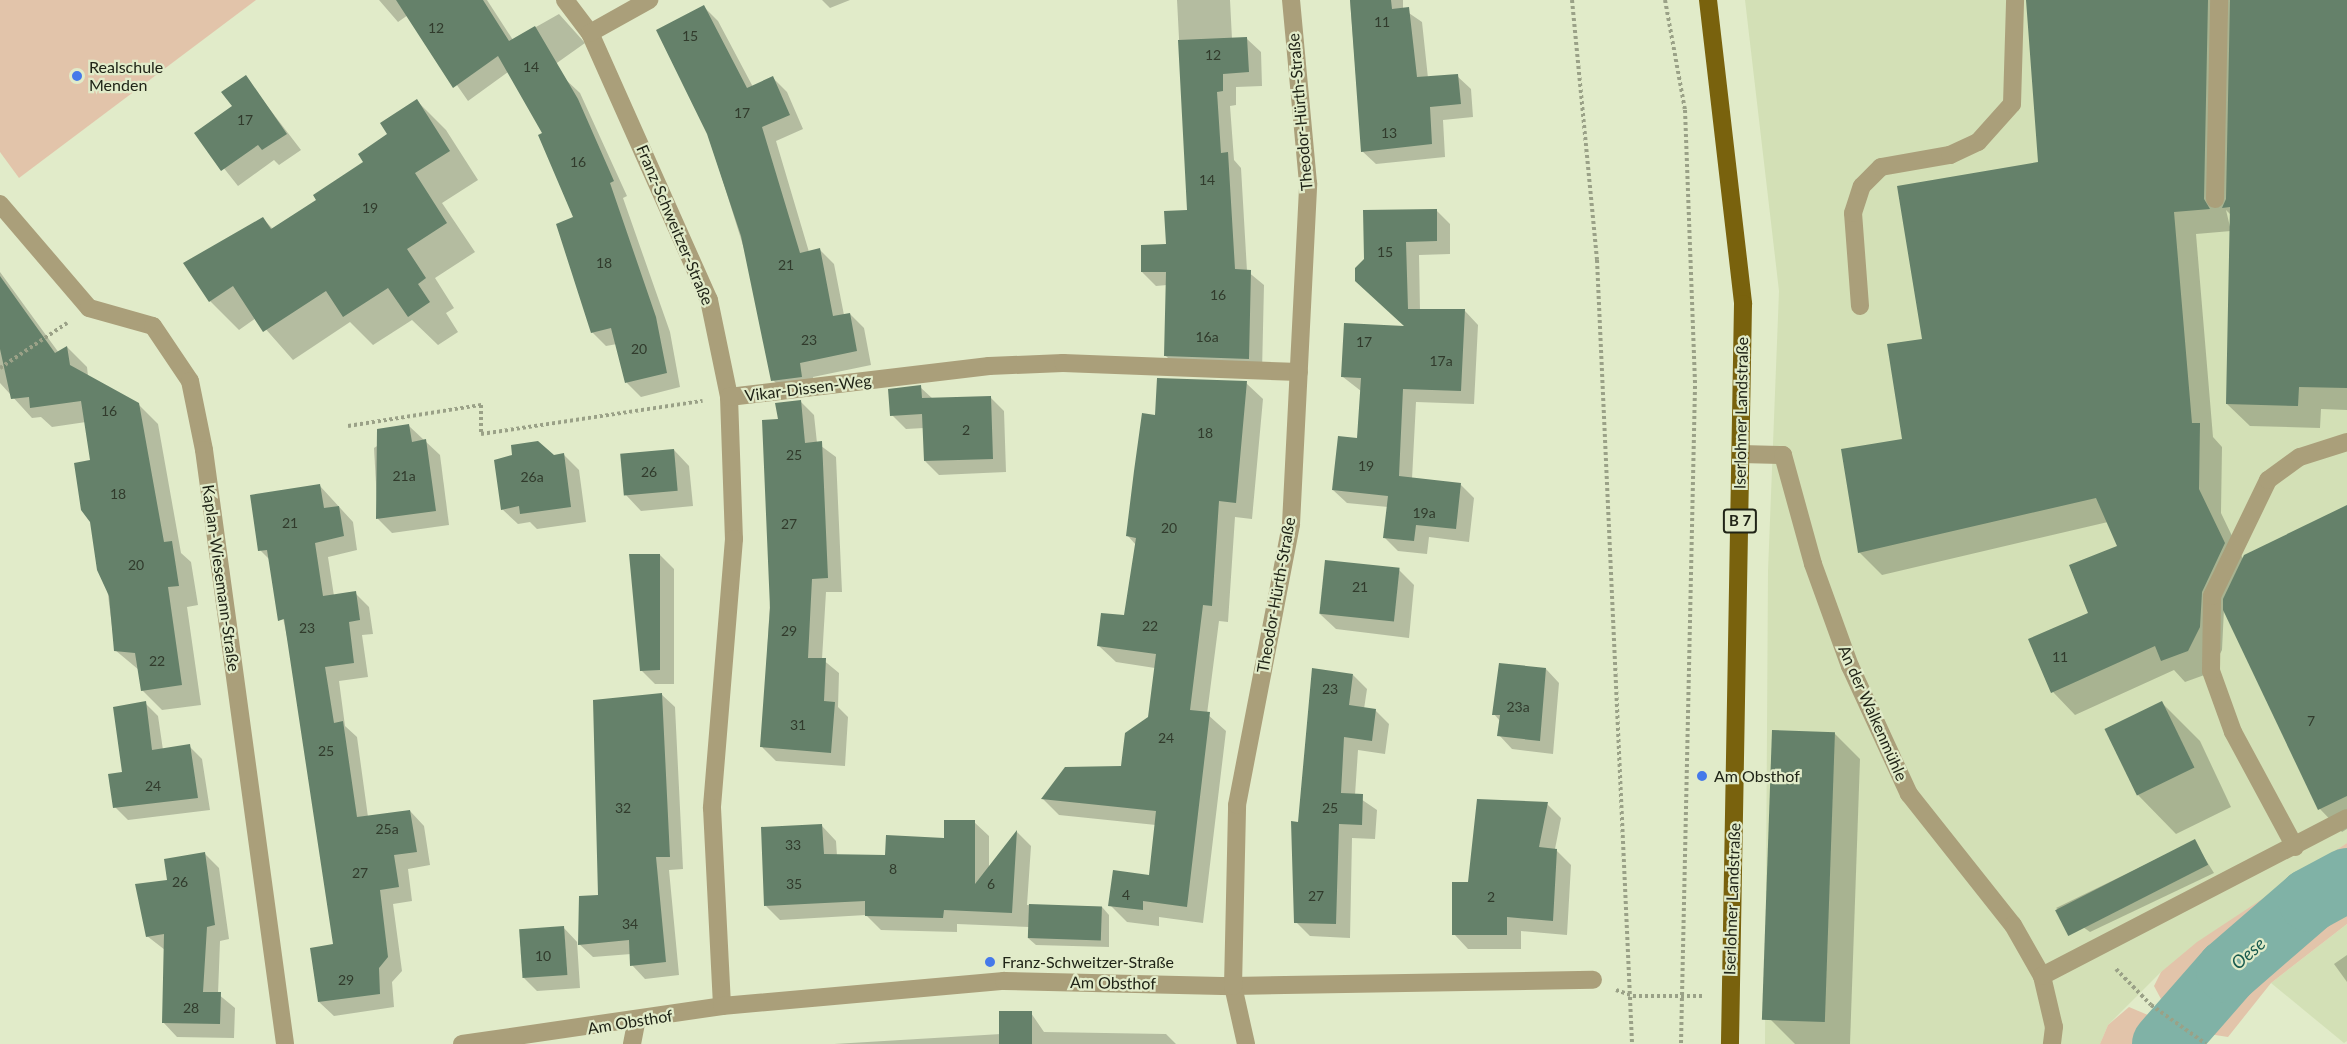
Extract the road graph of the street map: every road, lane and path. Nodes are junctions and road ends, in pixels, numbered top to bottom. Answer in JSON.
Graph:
{"nodes":[{"id":1,"x":565,"y":0,"type":"edge"},
{"id":2,"x":649,"y":0,"type":"edge"},
{"id":3,"x":1291,"y":0,"type":"edge"},
{"id":4,"x":1572,"y":0,"type":"edge"},
{"id":5,"x":1665,"y":0,"type":"edge"},
{"id":6,"x":1708,"y":0,"type":"edge"},
{"id":7,"x":2015,"y":0,"type":"edge"},
{"id":8,"x":2219,"y":0,"type":"edge"},
{"id":9,"x":591,"y":33,"type":"junction"},
{"id":10,"x":2215,"y":199,"type":"dead end"},
{"id":11,"x":0,"y":204,"type":"edge"},
{"id":12,"x":1860,"y":306,"type":"dead end"},
{"id":13,"x":89,"y":308,"type":"junction"},
{"id":14,"x":0,"y":368,"type":"edge"},
{"id":15,"x":1299,"y":372,"type":"junction"},
{"id":16,"x":729,"y":398,"type":"junction"},
{"id":17,"x":348,"y":426,"type":"dead end"},
{"id":18,"x":2347,"y":442,"type":"edge"},
{"id":19,"x":1741,"y":454,"type":"junction"},
{"id":20,"x":2347,"y":818,"type":"edge"},
{"id":21,"x":2295,"y":847,"type":"junction"},
{"id":22,"x":2097,"y":949,"type":"junction"},
{"id":23,"x":2042,"y":976,"type":"junction"},
{"id":24,"x":1593,"y":980,"type":"joint"},
{"id":25,"x":1233,"y":986,"type":"junction"},
{"id":26,"x":1633,"y":996,"type":"junction"},
{"id":27,"x":1682,"y":996,"type":"junction"},
{"id":28,"x":1730,"y":996,"type":"junction"},
{"id":29,"x":722,"y":1006,"type":"junction"},
{"id":30,"x":636,"y":1023,"type":"junction"},
{"id":31,"x":285,"y":1044,"type":"edge"},
{"id":32,"x":462,"y":1044,"type":"edge"},
{"id":33,"x":632,"y":1044,"type":"edge"},
{"id":34,"x":1246,"y":1044,"type":"edge"},
{"id":35,"x":1632,"y":1044,"type":"edge"},
{"id":36,"x":1681,"y":1044,"type":"edge"},
{"id":37,"x":1730,"y":1044,"type":"edge"},
{"id":38,"x":2052,"y":1044,"type":"edge"},
{"id":39,"x":2205,"y":1044,"type":"edge"}],
"edges":[{"from":1,"to":9,"type":"street","name":"Franz-Schweitzer-Straße"},
{"from":2,"to":9,"type":"street"},
{"from":3,"to":15,"type":"street","name":"Theodor-Hürth-Straße"},
{"from":4,"to":26,"type":"path"},
{"from":5,"to":27,"type":"path"},
{"from":6,"to":19,"type":"main road","name":"Iserlohner Landstraße","number":"B 7"},
{"from":7,"to":12,"type":"street"},
{"from":8,"to":10,"type":"street"},
{"from":9,"to":16,"type":"street","name":"Franz-Schweitzer-Straße"},
{"from":11,"to":13,"type":"street"},
{"from":13,"to":14,"type":"path"},
{"from":13,"to":31,"type":"street","name":"Kaplan-Wiesemann-Straße"},
{"from":15,"to":16,"type":"street","name":"Vikar-Dissen-Weg"},
{"from":15,"to":25,"type":"street","name":"Theodor-Hürth-Straße"},
{"from":16,"to":17,"type":"path","name":"Vikar-Dissen-Weg"},
{"from":16,"to":29,"type":"street","name":"Franz-Schweitzer-Straße"},
{"from":18,"to":21,"type":"street"},
{"from":19,"to":23,"type":"street","name":"An der Walkenmühle"},
{"from":19,"to":28,"type":"main road","name":"Iserlohner Landstraße","number":"B 7"},
{"from":20,"to":21,"type":"street"},
{"from":21,"to":22,"type":"street"},
{"from":22,"to":23,"type":"street"},
{"from":22,"to":39,"type":"path"},
{"from":23,"to":38,"type":"street","name":"An der Walkenmühle"},
{"from":24,"to":25,"type":"street","name":"Am Obsthof"},
{"from":24,"to":26,"type":"path"},
{"from":25,"to":29,"type":"street","name":"Am Obsthof"},
{"from":25,"to":34,"type":"street","name":"Theodor-Hürth-Straße"},
{"from":26,"to":27,"type":"path"},
{"from":26,"to":35,"type":"path"},
{"from":27,"to":28,"type":"path"},
{"from":27,"to":36,"type":"path"},
{"from":28,"to":37,"type":"main road","name":"Iserlohner Landstraße","number":"B 7"},
{"from":29,"to":30,"type":"street","name":"Am Obsthof"},
{"from":30,"to":32,"type":"street","name":"Am Obsthof"},
{"from":30,"to":33,"type":"street"}]}
